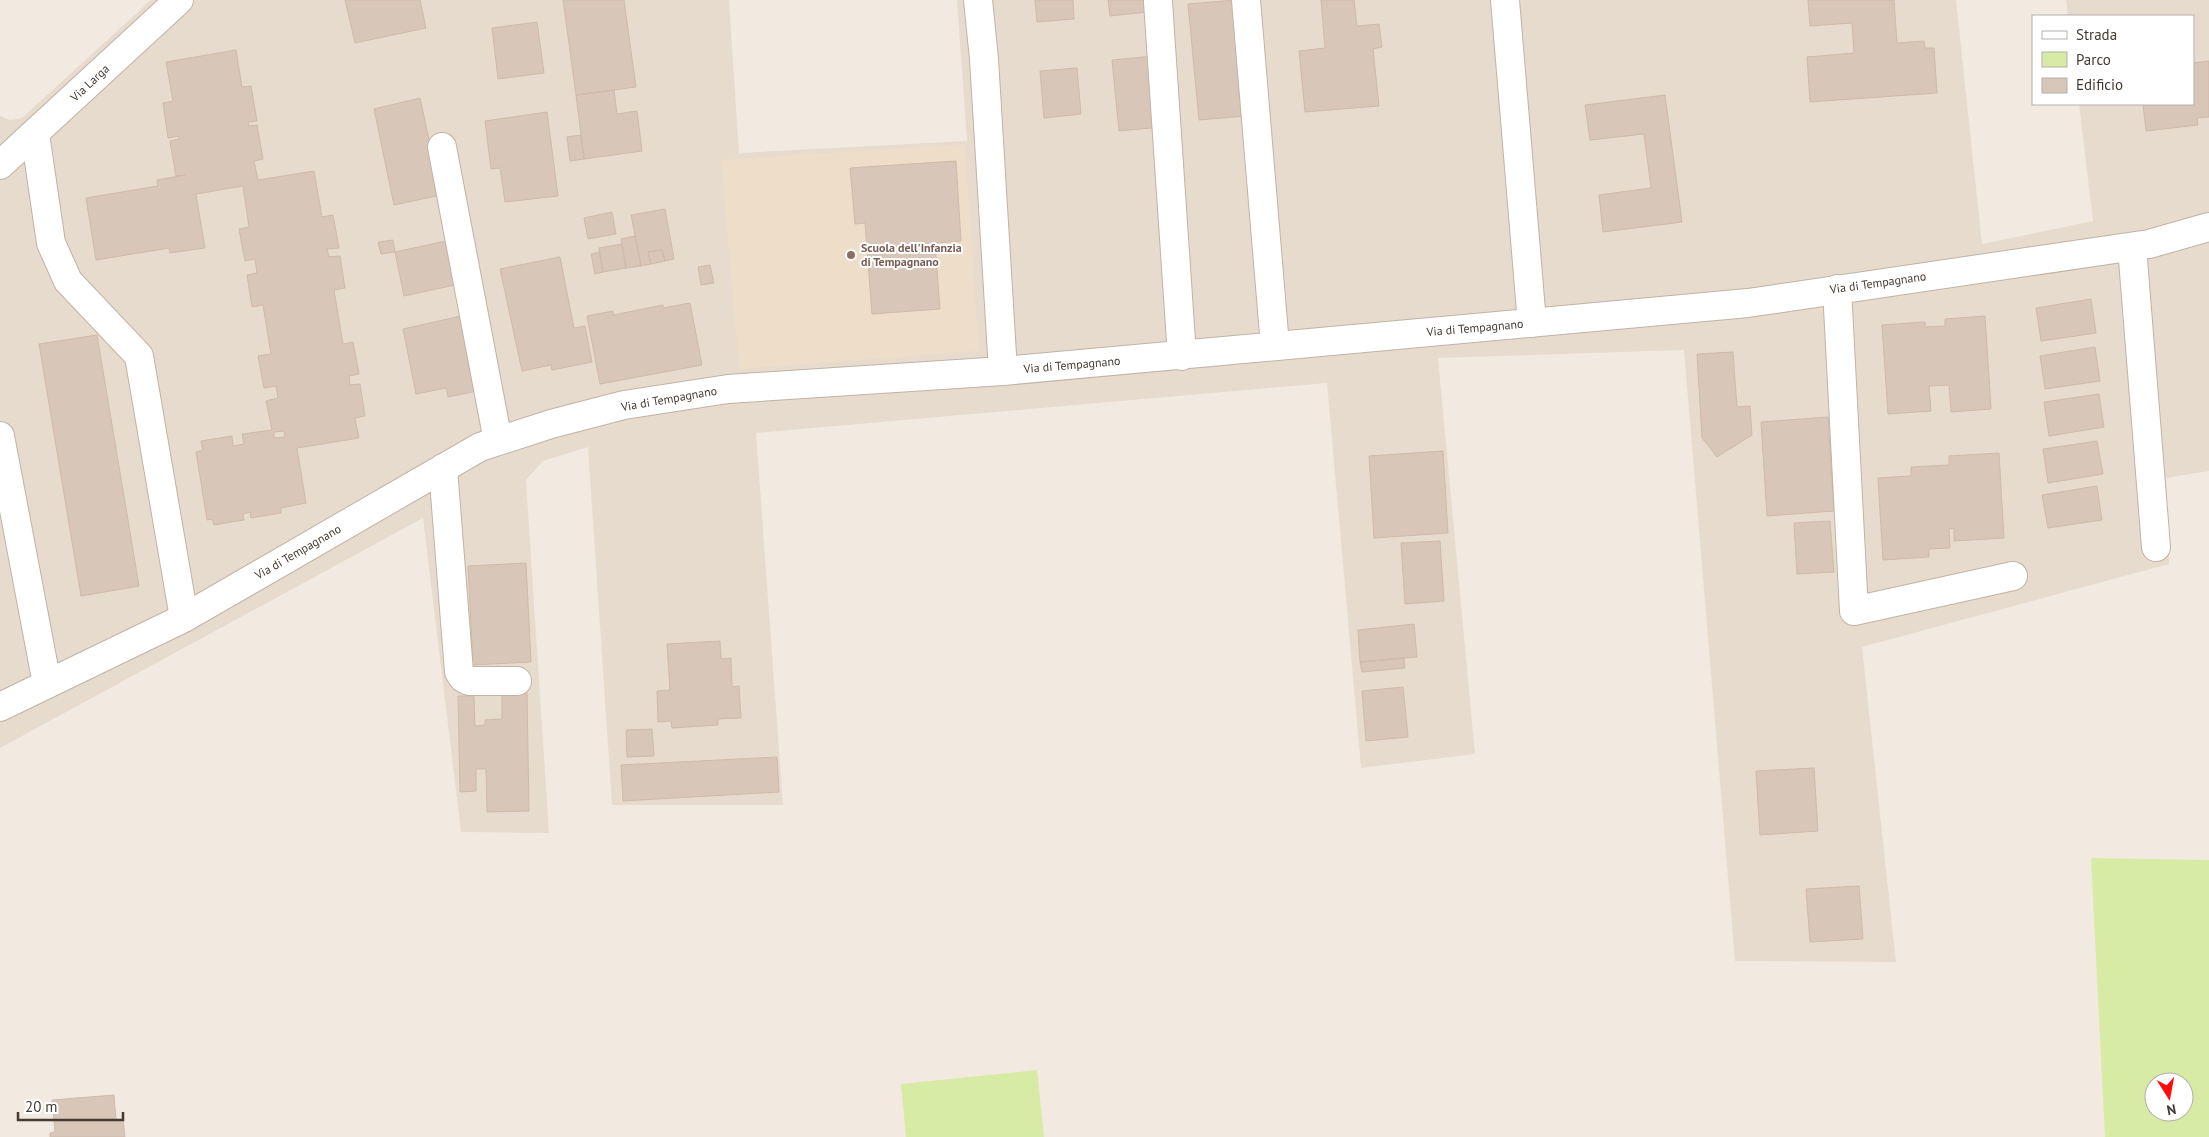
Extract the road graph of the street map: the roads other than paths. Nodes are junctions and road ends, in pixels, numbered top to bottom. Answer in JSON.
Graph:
{"nodes":[{"id":1,"x":179,"y":0,"type":"edge"},
{"id":2,"x":978,"y":0,"type":"edge"},
{"id":3,"x":1246,"y":0,"type":"edge"},
{"id":4,"x":1505,"y":0,"type":"edge"},
{"id":5,"x":1158,"y":2,"type":"dead end"},
{"id":6,"x":35,"y":134,"type":"junction"},
{"id":7,"x":442,"y":147,"type":"dead end"},
{"id":8,"x":1,"y":162,"type":"edge"},
{"id":9,"x":2209,"y":227,"type":"edge"},
{"id":10,"x":2132,"y":247,"type":"junction"},
{"id":11,"x":1837,"y":289,"type":"junction"},
{"id":12,"x":1532,"y":323,"type":"junction"},
{"id":13,"x":1275,"y":346,"type":"junction"},
{"id":14,"x":1182,"y":356,"type":"junction"},
{"id":15,"x":1003,"y":371,"type":"junction"},
{"id":16,"x":0,"y":436,"type":"edge"},
{"id":17,"x":498,"y":441,"type":"junction"},
{"id":18,"x":443,"y":468,"type":"junction"},
{"id":19,"x":2156,"y":547,"type":"dead end"},
{"id":20,"x":2013,"y":576,"type":"dead end"},
{"id":21,"x":184,"y":618,"type":"junction"},
{"id":22,"x":516,"y":681,"type":"dead end"},
{"id":23,"x":47,"y":684,"type":"junction"},
{"id":24,"x":0,"y":707,"type":"edge"}],
"edges":[{"from":1,"to":6,"type":"street","name":"Via Larga"},
{"from":2,"to":15,"type":"street"},
{"from":3,"to":13,"type":"street"},
{"from":4,"to":12,"type":"street"},
{"from":5,"to":14,"type":"street"},
{"from":6,"to":8,"type":"street","name":"Via Larga"},
{"from":6,"to":21,"type":"street"},
{"from":7,"to":17,"type":"street"},
{"from":9,"to":10,"type":"street","name":"Via di Tempagnano"},
{"from":10,"to":11,"type":"street","name":"Via di Tempagnano"},
{"from":10,"to":19,"type":"street"},
{"from":11,"to":12,"type":"street","name":"Via di Tempagnano"},
{"from":11,"to":20,"type":"street"},
{"from":12,"to":13,"type":"street","name":"Via di Tempagnano"},
{"from":13,"to":14,"type":"street","name":"Via di Tempagnano"},
{"from":14,"to":15,"type":"street","name":"Via di Tempagnano"},
{"from":15,"to":17,"type":"street","name":"Via di Tempagnano"},
{"from":16,"to":23,"type":"street"},
{"from":17,"to":18,"type":"street","name":"Via di Tempagnano"},
{"from":18,"to":21,"type":"street","name":"Via di Tempagnano"},
{"from":18,"to":22,"type":"street"},
{"from":21,"to":23,"type":"street","name":"Via di Tempagnano"},
{"from":23,"to":24,"type":"street","name":"Via di Tempagnano"}]}
